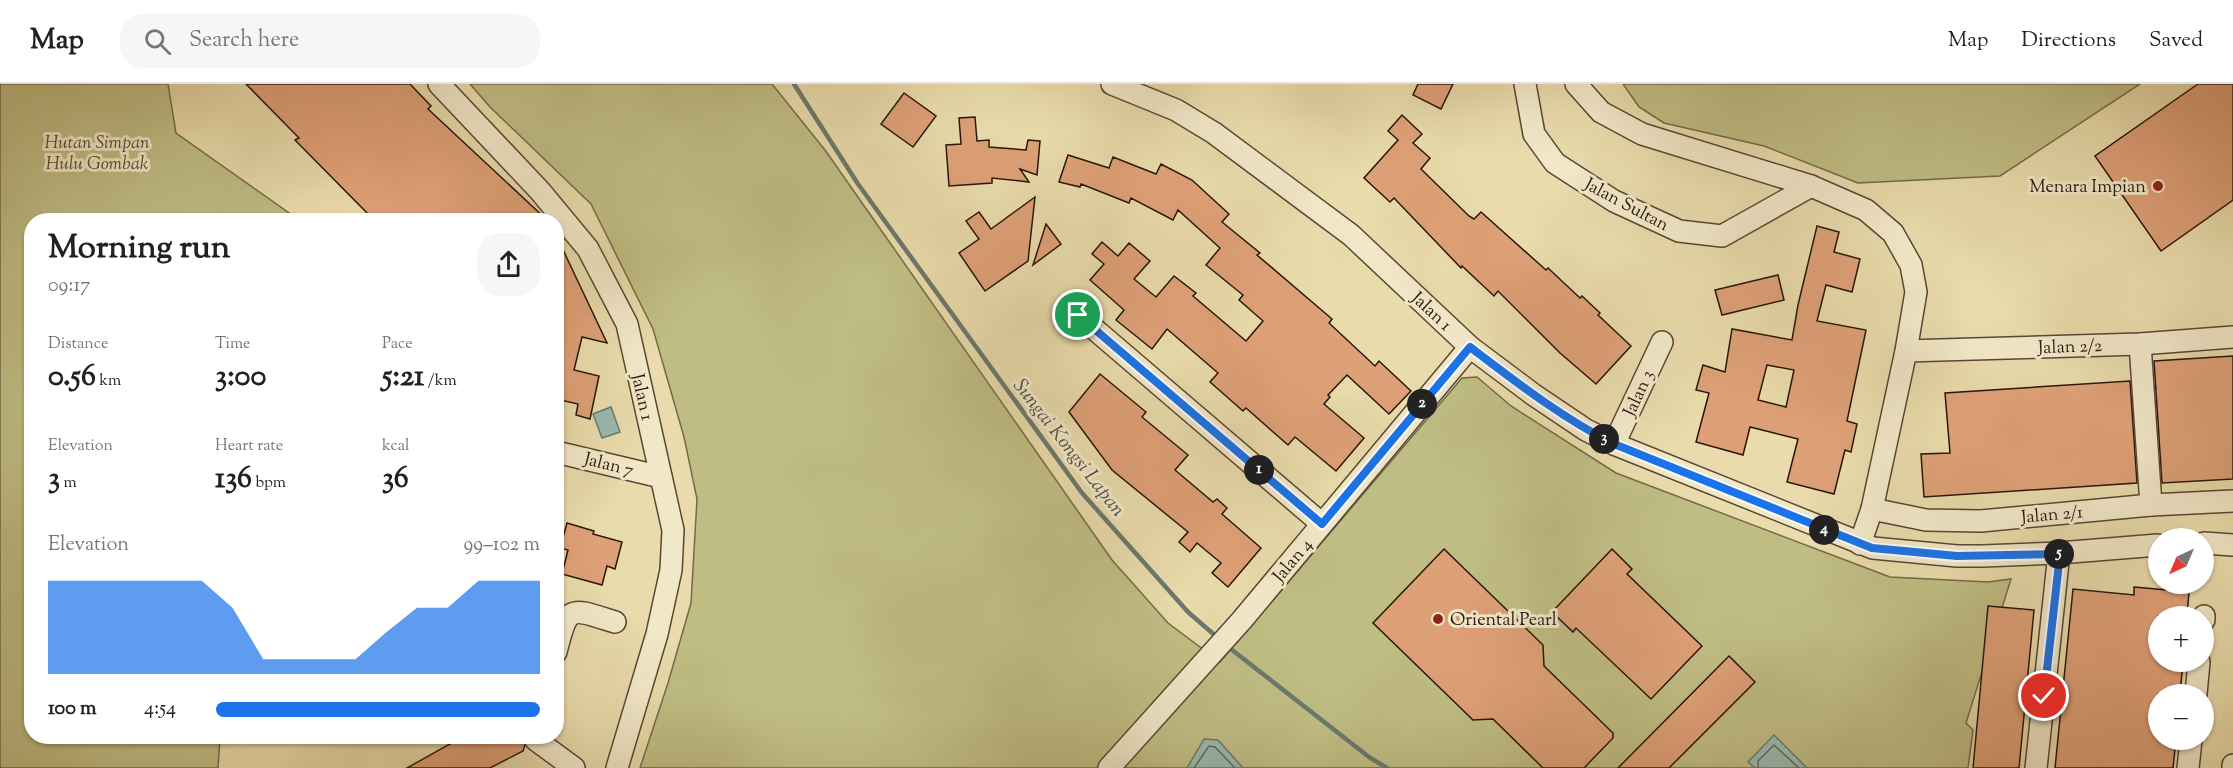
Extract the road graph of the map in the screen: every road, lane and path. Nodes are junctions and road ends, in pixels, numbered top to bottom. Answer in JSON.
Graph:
{"nodes":[{"id":1,"x":439,"y":84,"type":"edge"},
{"id":2,"x":1112,"y":84,"type":"edge"},
{"id":3,"x":1525,"y":84,"type":"edge"},
{"id":4,"x":1576,"y":84,"type":"edge"},
{"id":5,"x":1811,"y":186,"type":"junction"},
{"id":6,"x":558,"y":213,"type":"edge"},
{"id":7,"x":564,"y":220,"type":"edge"},
{"id":8,"x":1078,"y":315,"type":"dead end"},
{"id":9,"x":2233,"y":337,"type":"edge"},
{"id":10,"x":1662,"y":342,"type":"dead end"},
{"id":11,"x":2140,"y":344,"type":"junction"},
{"id":12,"x":1470,"y":347,"type":"junction"},
{"id":13,"x":1906,"y":351,"type":"junction"},
{"id":14,"x":1614,"y":444,"type":"junction"},
{"id":15,"x":564,"y":454,"type":"edge"},
{"id":16,"x":661,"y":477,"type":"junction"},
{"id":17,"x":2233,"y":501,"type":"edge"},
{"id":18,"x":2151,"y":505,"type":"junction"},
{"id":19,"x":1872,"y":509,"type":"junction"},
{"id":20,"x":1317,"y":530,"type":"junction"},
{"id":21,"x":1860,"y":544,"type":"junction"},
{"id":22,"x":2214,"y":544,"type":"edge"},
{"id":23,"x":2233,"y":545,"type":"edge"},
{"id":24,"x":2148,"y":546,"type":"edge"},
{"id":25,"x":2060,"y":554,"type":"junction"},
{"id":26,"x":564,"y":621,"type":"edge"},
{"id":27,"x":615,"y":622,"type":"dead end"},
{"id":28,"x":541,"y":744,"type":"edge"},
{"id":29,"x":2190,"y":750,"type":"edge"},
{"id":30,"x":574,"y":768,"type":"edge"},
{"id":31,"x":616,"y":768,"type":"edge"},
{"id":32,"x":1109,"y":768,"type":"edge"},
{"id":33,"x":2036,"y":768,"type":"edge"},
{"id":34,"x":2188,"y":768,"type":"edge"}],
"edges":[{"from":1,"to":6,"type":"street","name":"Jalan 1"},
{"from":2,"to":12,"type":"street","name":"Jalan 1"},
{"from":3,"to":5,"type":"street","name":"Jalan Sultan"},
{"from":4,"to":5,"type":"street"},
{"from":5,"to":13,"type":"street"},
{"from":7,"to":16,"type":"street","name":"Jalan 1"},
{"from":8,"to":20,"type":"street"},
{"from":9,"to":11,"type":"street","name":"Jalan 2/2"},
{"from":10,"to":14,"type":"street","name":"Jalan 3"},
{"from":11,"to":13,"type":"street","name":"Jalan 2/2"},
{"from":11,"to":18,"type":"street"},
{"from":12,"to":14,"type":"street","name":"Jalan 1"},
{"from":12,"to":20,"type":"street","name":"Jalan 4"},
{"from":13,"to":19,"type":"street"},
{"from":14,"to":21,"type":"street","name":"Jalan 1"},
{"from":15,"to":16,"type":"street","name":"Jalan 7"},
{"from":16,"to":31,"type":"street","name":"Jalan 1"},
{"from":17,"to":18,"type":"street","name":"Jalan 2/1"},
{"from":18,"to":19,"type":"street","name":"Jalan 2/1"},
{"from":19,"to":21,"type":"street"},
{"from":20,"to":32,"type":"street","name":"Jalan 4"},
{"from":21,"to":25,"type":"street","name":"Jalan 1"},
{"from":22,"to":23,"type":"street"},
{"from":24,"to":25,"type":"street","name":"Jalan 1"},
{"from":25,"to":33,"type":"street"},
{"from":26,"to":27,"type":"street"},
{"from":28,"to":30,"type":"street"},
{"from":29,"to":34,"type":"street"}]}
